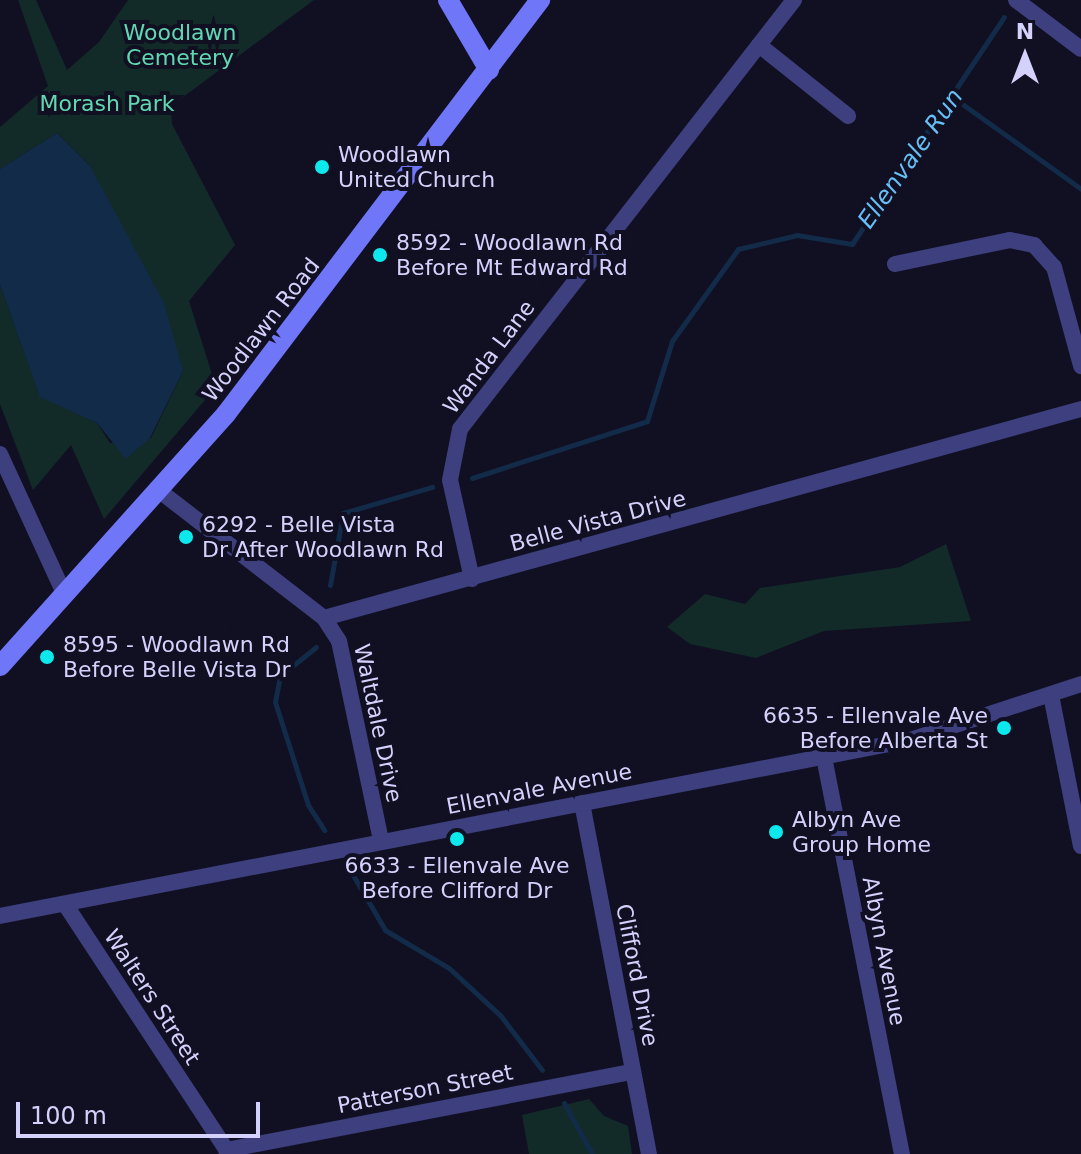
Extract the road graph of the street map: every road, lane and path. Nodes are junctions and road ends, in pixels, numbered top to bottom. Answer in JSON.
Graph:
{"nodes":[{"id":1,"x":448,"y":0,"type":"edge"},
{"id":2,"x":540,"y":0,"type":"edge"},
{"id":3,"x":794,"y":0,"type":"edge"},
{"id":4,"x":1016,"y":0,"type":"edge"},
{"id":5,"x":759,"y":45,"type":"junction"},
{"id":6,"x":1081,"y":49,"type":"edge"},
{"id":7,"x":489,"y":70,"type":"junction"},
{"id":8,"x":848,"y":116,"type":"dead end"},
{"id":9,"x":895,"y":264,"type":"dead end"},
{"id":10,"x":1081,"y":366,"type":"edge"},
{"id":11,"x":1081,"y":409,"type":"edge"},
{"id":12,"x":0,"y":454,"type":"edge"},
{"id":13,"x":161,"y":492,"type":"junction"},
{"id":14,"x":472,"y":579,"type":"junction"},
{"id":15,"x":65,"y":595,"type":"junction"},
{"id":16,"x":324,"y":618,"type":"junction"},
{"id":17,"x":0,"y":666,"type":"edge"},
{"id":18,"x":1081,"y":684,"type":"edge"},
{"id":19,"x":1051,"y":695,"type":"junction"},
{"id":20,"x":824,"y":757,"type":"junction"},
{"id":21,"x":582,"y":803,"type":"junction"},
{"id":22,"x":381,"y":841,"type":"junction"},
{"id":23,"x":1081,"y":846,"type":"edge"},
{"id":24,"x":65,"y":904,"type":"junction"},
{"id":25,"x":0,"y":916,"type":"edge"},
{"id":26,"x":632,"y":1072,"type":"junction"},
{"id":27,"x":228,"y":1152,"type":"edge"},
{"id":28,"x":649,"y":1154,"type":"edge"},
{"id":29,"x":902,"y":1154,"type":"edge"}],
"edges":[{"from":1,"to":7,"type":"street"},
{"from":2,"to":7,"type":"street","name":"Woodlawn Road"},
{"from":3,"to":5,"type":"street","name":"Wanda Lane"},
{"from":4,"to":6,"type":"street"},
{"from":5,"to":8,"type":"street"},
{"from":5,"to":14,"type":"street","name":"Wanda Lane"},
{"from":7,"to":13,"type":"street","name":"Woodlawn Road"},
{"from":9,"to":10,"type":"street"},
{"from":11,"to":14,"type":"street","name":"Belle Vista Drive"},
{"from":12,"to":15,"type":"street"},
{"from":13,"to":15,"type":"street","name":"Woodlawn Road"},
{"from":13,"to":16,"type":"street"},
{"from":14,"to":16,"type":"street","name":"Belle Vista Drive"},
{"from":15,"to":17,"type":"street","name":"Woodlawn Road"},
{"from":16,"to":22,"type":"street","name":"Waltdale Drive"},
{"from":18,"to":19,"type":"street","name":"Ellenvale Avenue"},
{"from":19,"to":20,"type":"street","name":"Ellenvale Avenue"},
{"from":19,"to":23,"type":"street"},
{"from":20,"to":21,"type":"street","name":"Ellenvale Avenue"},
{"from":20,"to":29,"type":"street","name":"Albyn Avenue"},
{"from":21,"to":22,"type":"street","name":"Ellenvale Avenue"},
{"from":21,"to":26,"type":"street","name":"Clifford Drive"},
{"from":22,"to":24,"type":"street","name":"Ellenvale Avenue"},
{"from":24,"to":25,"type":"street","name":"Ellenvale Avenue"},
{"from":24,"to":27,"type":"street","name":"Walters Street"},
{"from":26,"to":27,"type":"street","name":"Patterson Street"},
{"from":26,"to":28,"type":"street","name":"Clifford Drive"}]}
